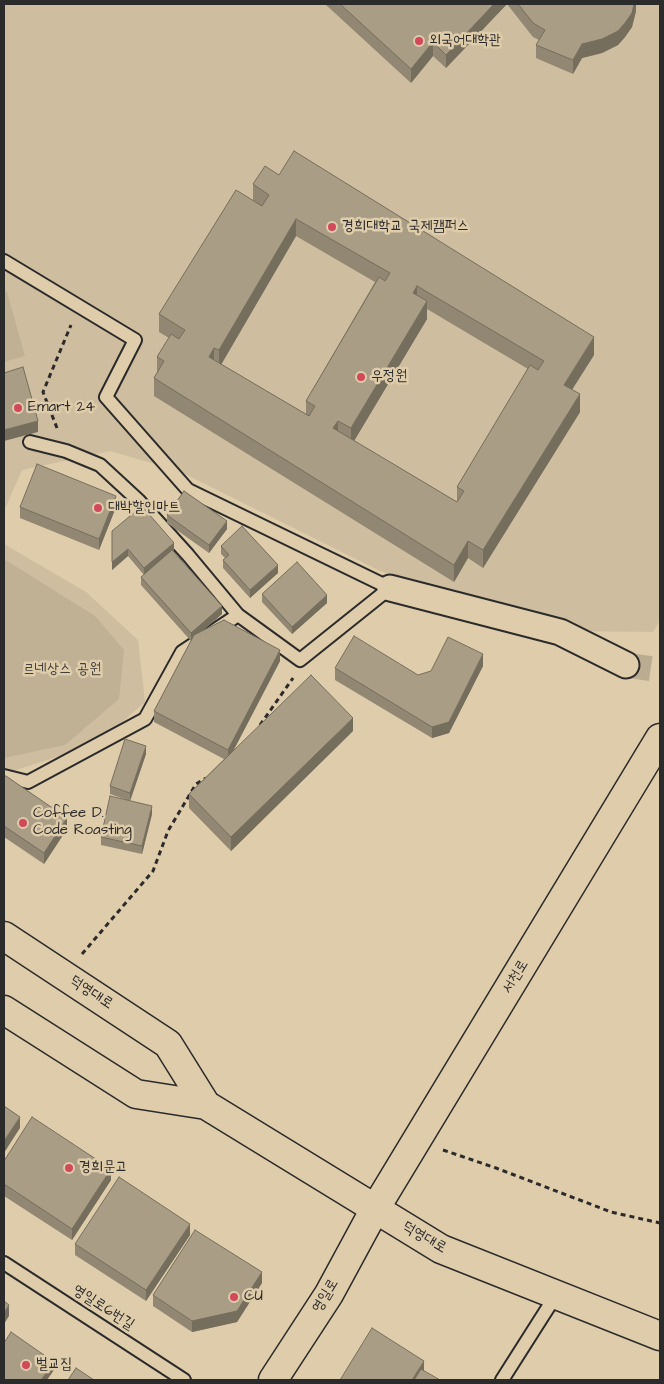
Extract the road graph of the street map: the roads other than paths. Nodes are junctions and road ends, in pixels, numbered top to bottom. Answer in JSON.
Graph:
{"nodes":[{"id":1,"x":4,"y":260,"type":"edge"},
{"id":2,"x":30,"y":442,"type":"edge"},
{"id":3,"x":390,"y":588,"type":"junction"},
{"id":4,"x":238,"y":615,"type":"junction"},
{"id":5,"x":626,"y":665,"type":"tunnel mouth"},
{"id":6,"x":658,"y":742,"type":"edge"},
{"id":7,"x":4,"y":776,"type":"edge"},
{"id":8,"x":4,"y":936,"type":"edge"},
{"id":9,"x":5,"y":1014,"type":"edge"},
{"id":10,"x":206,"y":1105,"type":"junction"},
{"id":11,"x":376,"y":1209,"type":"junction"},
{"id":12,"x":4,"y":1263,"type":"edge"},
{"id":13,"x":556,"y":1295,"type":"junction"},
{"id":14,"x":660,"y":1336,"type":"edge"},
{"id":15,"x":184,"y":1380,"type":"edge"},
{"id":16,"x":273,"y":1380,"type":"edge"},
{"id":17,"x":502,"y":1380,"type":"edge"}],
"edges":[{"from":1,"to":3,"type":"lane"},
{"from":2,"to":4,"type":"lane"},
{"from":3,"to":4,"type":"lane"},
{"from":3,"to":5,"type":"street"},
{"from":4,"to":7,"type":"lane"},
{"from":6,"to":11,"type":"main road","name":"서천로"},
{"from":8,"to":10,"type":"main road","name":"덕영대로"},
{"from":9,"to":10,"type":"main road","name":"덕영대로"},
{"from":10,"to":11,"type":"main road","name":"덕영대로"},
{"from":11,"to":13,"type":"main road","name":"덕영대로"},
{"from":11,"to":16,"type":"main road","name":"영일로"},
{"from":12,"to":15,"type":"lane","name":"영일로6번길"},
{"from":13,"to":14,"type":"main road","name":"덕영대로"},
{"from":13,"to":17,"type":"lane"}]}
